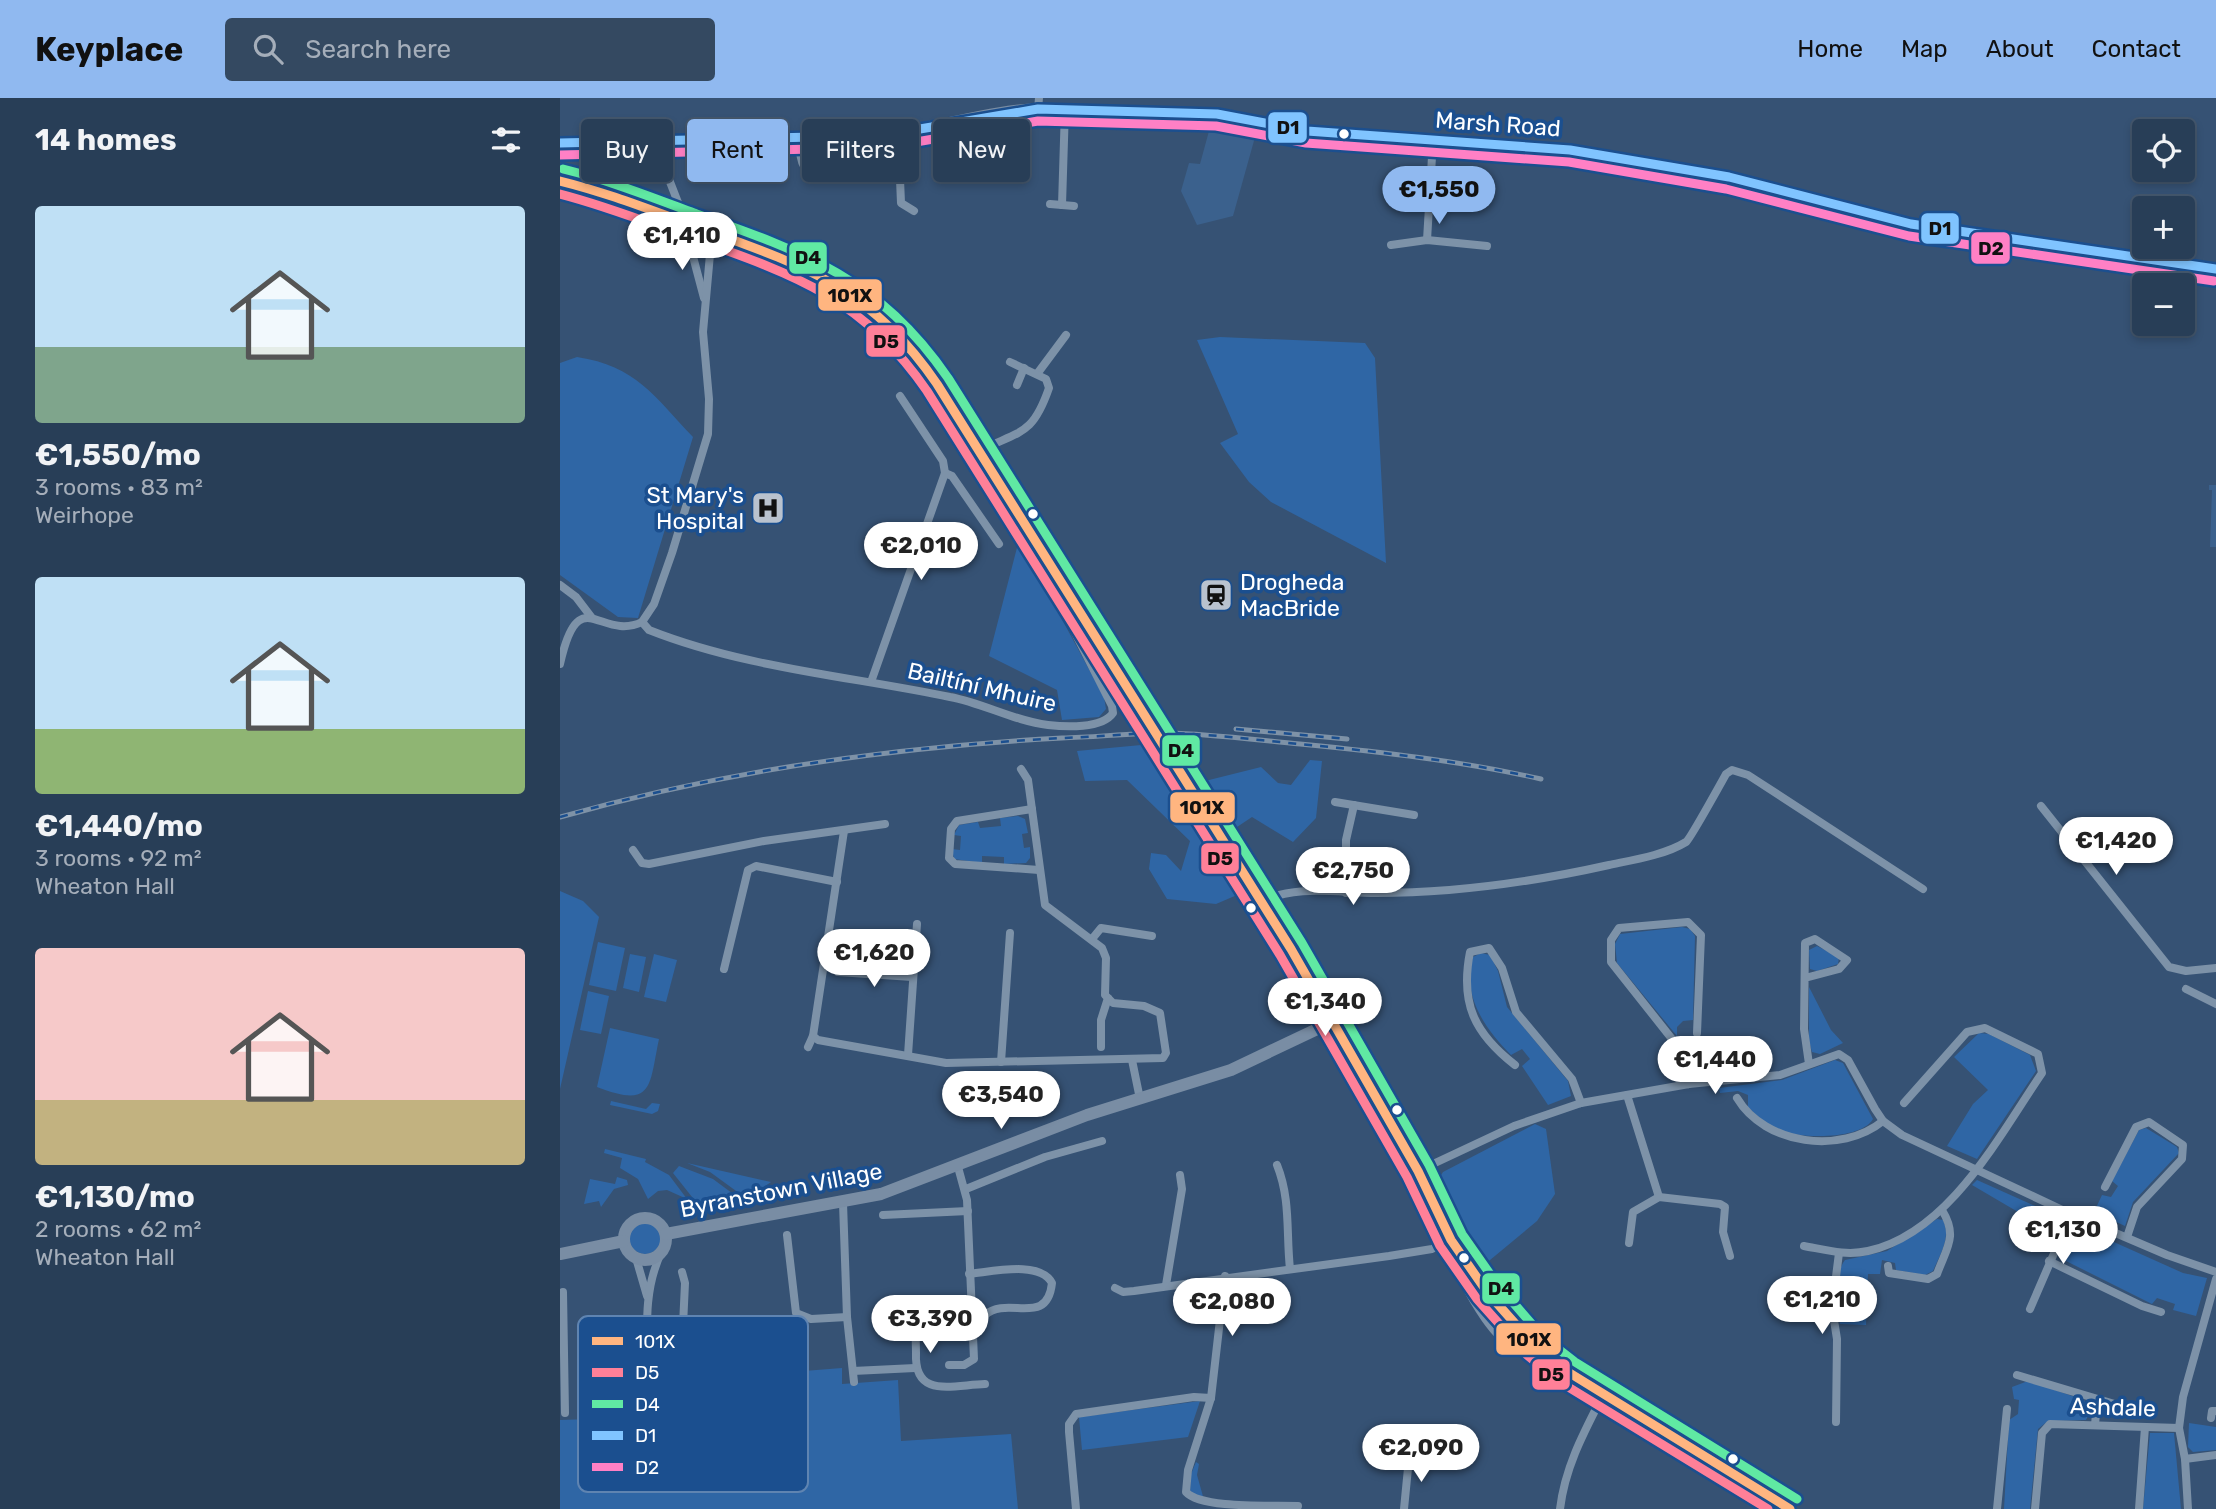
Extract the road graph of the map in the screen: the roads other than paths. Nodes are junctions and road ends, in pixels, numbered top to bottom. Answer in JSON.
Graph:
{"nodes":[{"id":1,"x":1038,"y":103,"type":"edge"},
{"id":2,"x":1065,"y":108,"type":"junction"},
{"id":3,"x":919,"y":128,"type":"edge"},
{"id":4,"x":799,"y":138,"type":"junction"},
{"id":5,"x":802,"y":138,"type":"edge"},
{"id":6,"x":673,"y":139,"type":"edge"},
{"id":7,"x":1433,"y":140,"type":"junction"},
{"id":8,"x":581,"y":142,"type":"edge"},
{"id":9,"x":560,"y":143,"type":"edge"},
{"id":10,"x":802,"y":154,"type":"edge"},
{"id":11,"x":560,"y":181,"type":"edge"},
{"id":12,"x":670,"y":182,"type":"edge"},
{"id":13,"x":900,"y":182,"type":"edge"},
{"id":14,"x":1050,"y":204,"type":"dead end"},
{"id":15,"x":679,"y":205,"type":"dead end"},
{"id":16,"x":1062,"y":205,"type":"junction"},
{"id":17,"x":1074,"y":206,"type":"dead end"},
{"id":18,"x":914,"y":211,"type":"dead end"},
{"id":19,"x":712,"y":232,"type":"junction"},
{"id":20,"x":687,"y":233,"type":"dead end"},
{"id":21,"x":1427,"y":240,"type":"junction"},
{"id":22,"x":1391,"y":245,"type":"dead end"},
{"id":23,"x":1487,"y":246,"type":"dead end"},
{"id":24,"x":2216,"y":269,"type":"edge"},
{"id":25,"x":706,"y":304,"type":"junction"},
{"id":26,"x":1066,"y":335,"type":"dead end"},
{"id":27,"x":1010,"y":362,"type":"dead end"},
{"id":28,"x":1024,"y":368,"type":"junction"},
{"id":29,"x":1038,"y":374,"type":"junction"},
{"id":30,"x":1017,"y":385,"type":"dead end"},
{"id":31,"x":900,"y":396,"type":"dead end"},
{"id":32,"x":977,"y":452,"type":"junction"},
{"id":33,"x":945,"y":473,"type":"junction"},
{"id":34,"x":999,"y":544,"type":"dead end"},
{"id":35,"x":560,"y":585,"type":"edge"},
{"id":36,"x":1063,"y":588,"type":"junction"},
{"id":37,"x":592,"y":618,"type":"junction"},
{"id":38,"x":642,"y":622,"type":"junction"},
{"id":39,"x":560,"y":664,"type":"edge"},
{"id":40,"x":871,"y":682,"type":"junction"},
{"id":41,"x":1021,"y":769,"type":"dead end"},
{"id":42,"x":1335,"y":802,"type":"dead end"},
{"id":43,"x":1354,"y":805,"type":"junction"},
{"id":44,"x":2041,"y":806,"type":"dead end"},
{"id":45,"x":1031,"y":809,"type":"junction"},
{"id":46,"x":1414,"y":815,"type":"dead end"},
{"id":47,"x":885,"y":824,"type":"dead end"},
{"id":48,"x":844,"y":831,"type":"junction"},
{"id":49,"x":634,"y":849,"type":"dead end"},
{"id":50,"x":1039,"y":870,"type":"junction"},
{"id":51,"x":837,"y":882,"type":"junction"},
{"id":52,"x":1923,"y":889,"type":"dead end"},
{"id":53,"x":1346,"y":893,"type":"junction"},
{"id":54,"x":1261,"y":902,"type":"junction"},
{"id":55,"x":917,"y":924,"type":"dead end"},
{"id":56,"x":1010,"y":933,"type":"dead end"},
{"id":57,"x":1152,"y":936,"type":"dead end"},
{"id":58,"x":1093,"y":939,"type":"junction"},
{"id":59,"x":2216,"y":968,"type":"edge"},
{"id":60,"x":724,"y":969,"type":"dead end"},
{"id":61,"x":838,"y":972,"type":"dead end"},
{"id":62,"x":912,"y":977,"type":"junction"},
{"id":63,"x":1805,"y":978,"type":"junction"},
{"id":64,"x":2186,"y":989,"type":"dead end"},
{"id":65,"x":1108,"y":998,"type":"junction"},
{"id":66,"x":2216,"y":1004,"type":"edge"},
{"id":67,"x":1334,"y":1021,"type":"junction"},
{"id":68,"x":1696,"y":1033,"type":"dead end"},
{"id":69,"x":813,"y":1036,"type":"junction"},
{"id":70,"x":808,"y":1047,"type":"dead end"},
{"id":71,"x":1101,"y":1047,"type":"dead end"},
{"id":72,"x":908,"y":1055,"type":"junction"},
{"id":73,"x":1132,"y":1060,"type":"junction"},
{"id":74,"x":1001,"y":1062,"type":"junction"},
{"id":75,"x":1809,"y":1064,"type":"junction"},
{"id":76,"x":1515,"y":1065,"type":"dead end"},
{"id":77,"x":1689,"y":1084,"type":"junction"},
{"id":78,"x":1627,"y":1096,"type":"junction"},
{"id":79,"x":1737,"y":1098,"type":"dead end"},
{"id":80,"x":1140,"y":1099,"type":"junction"},
{"id":81,"x":1581,"y":1103,"type":"junction"},
{"id":82,"x":1904,"y":1103,"type":"dead end"},
{"id":83,"x":1883,"y":1121,"type":"junction"},
{"id":84,"x":1102,"y":1141,"type":"dead end"},
{"id":85,"x":1278,"y":1165,"type":"dead end"},
{"id":86,"x":958,"y":1167,"type":"junction"},
{"id":87,"x":1975,"y":1169,"type":"junction"},
{"id":88,"x":1418,"y":1171,"type":"junction"},
{"id":89,"x":1180,"y":1175,"type":"dead end"},
{"id":90,"x":2105,"y":1187,"type":"dead end"},
{"id":91,"x":966,"y":1189,"type":"junction"},
{"id":92,"x":1660,"y":1197,"type":"junction"},
{"id":93,"x":843,"y":1203,"type":"junction"},
{"id":94,"x":1942,"y":1210,"type":"junction"},
{"id":95,"x":968,"y":1211,"type":"junction"},
{"id":96,"x":2071,"y":1214,"type":"junction"},
{"id":97,"x":883,"y":1215,"type":"dead end"},
{"id":98,"x":666,"y":1234,"type":"junction"},
{"id":99,"x":787,"y":1235,"type":"dead end"},
{"id":100,"x":2127,"y":1237,"type":"junction"},
{"id":101,"x":1451,"y":1240,"type":"junction"},
{"id":102,"x":624,"y":1241,"type":"junction"},
{"id":103,"x":1629,"y":1243,"type":"dead end"},
{"id":104,"x":1804,"y":1246,"type":"dead end"},
{"id":105,"x":662,"y":1251,"type":"junction"},
{"id":106,"x":1839,"y":1253,"type":"junction"},
{"id":107,"x":560,"y":1254,"type":"edge"},
{"id":108,"x":1730,"y":1256,"type":"dead end"},
{"id":109,"x":636,"y":1258,"type":"junction"},
{"id":110,"x":2049,"y":1261,"type":"junction"},
{"id":111,"x":1888,"y":1266,"type":"dead end"},
{"id":112,"x":1290,"y":1269,"type":"junction"},
{"id":113,"x":682,"y":1272,"type":"dead end"},
{"id":114,"x":2216,"y":1272,"type":"edge"},
{"id":115,"x":969,"y":1274,"type":"junction"},
{"id":116,"x":1226,"y":1276,"type":"junction"},
{"id":117,"x":2216,"y":1279,"type":"edge"},
{"id":118,"x":1166,"y":1285,"type":"junction"},
{"id":119,"x":1115,"y":1288,"type":"dead end"},
{"id":120,"x":563,"y":1292,"type":"dead end"},
{"id":121,"x":648,"y":1299,"type":"junction"},
{"id":122,"x":2212,"y":1308,"type":"edge"},
{"id":123,"x":2030,"y":1309,"type":"dead end"},
{"id":124,"x":970,"y":1311,"type":"junction"},
{"id":125,"x":2161,"y":1312,"type":"dead end"},
{"id":126,"x":985,"y":1315,"type":"dead end"},
{"id":127,"x":648,"y":1316,"type":"edge"},
{"id":128,"x":683,"y":1316,"type":"edge"},
{"id":129,"x":804,"y":1316,"type":"edge"},
{"id":130,"x":847,"y":1317,"type":"junction"},
{"id":131,"x":808,"y":1318,"type":"edge"},
{"id":132,"x":562,"y":1353,"type":"edge"},
{"id":133,"x":948,"y":1365,"type":"dead end"},
{"id":134,"x":915,"y":1368,"type":"junction"},
{"id":135,"x":853,"y":1371,"type":"junction"},
{"id":136,"x":2017,"y":1374,"type":"dead end"},
{"id":137,"x":854,"y":1382,"type":"dead end"},
{"id":138,"x":985,"y":1384,"type":"dead end"},
{"id":139,"x":1603,"y":1395,"type":"junction"},
{"id":140,"x":1211,"y":1398,"type":"junction"},
{"id":141,"x":2097,"y":1401,"type":"junction"},
{"id":142,"x":2127,"y":1408,"type":"dead end"},
{"id":143,"x":2007,"y":1409,"type":"dead end"},
{"id":144,"x":565,"y":1413,"type":"dead end"},
{"id":145,"x":1836,"y":1422,"type":"dead end"},
{"id":146,"x":2095,"y":1425,"type":"junction"},
{"id":147,"x":2145,"y":1427,"type":"junction"},
{"id":148,"x":2179,"y":1428,"type":"junction"},
{"id":149,"x":2216,"y":1455,"type":"edge"},
{"id":150,"x":1409,"y":1458,"type":"dead end"},
{"id":151,"x":2185,"y":1459,"type":"junction"},
{"id":152,"x":1298,"y":1506,"type":"dead end"},
{"id":153,"x":1076,"y":1509,"type":"edge"},
{"id":154,"x":1404,"y":1509,"type":"edge"},
{"id":155,"x":1560,"y":1509,"type":"edge"},
{"id":156,"x":1790,"y":1509,"type":"edge"},
{"id":157,"x":1997,"y":1509,"type":"edge"},
{"id":158,"x":2035,"y":1509,"type":"edge"},
{"id":159,"x":2138,"y":1509,"type":"edge"},
{"id":160,"x":2188,"y":1509,"type":"edge"}],
"edges":[{"from":1,"to":2,"type":"main road","name":"Marsh Road"},
{"from":1,"to":3,"type":"main road","name":"Marsh Road"},
{"from":2,"to":7,"type":"main road","name":"Marsh Road"},
{"from":2,"to":16,"type":"street"},
{"from":4,"to":5,"type":"main road","name":"Marsh Road"},
{"from":4,"to":6,"type":"main road","name":"Marsh Road"},
{"from":4,"to":10,"type":"street"},
{"from":7,"to":21,"type":"street"},
{"from":7,"to":24,"type":"main road","name":"Marsh Road"},
{"from":8,"to":9,"type":"main road","name":"Marsh Road"},
{"from":11,"to":19,"type":"main road"},
{"from":12,"to":15,"type":"street"},
{"from":13,"to":18,"type":"street"},
{"from":14,"to":16,"type":"street"},
{"from":16,"to":17,"type":"street"},
{"from":19,"to":25,"type":"street"},
{"from":19,"to":32,"type":"main road"},
{"from":20,"to":25,"type":"street"},
{"from":21,"to":22,"type":"street"},
{"from":21,"to":23,"type":"street"},
{"from":25,"to":38,"type":"street"},
{"from":26,"to":29,"type":"street"},
{"from":27,"to":28,"type":"street"},
{"from":28,"to":29,"type":"street"},
{"from":28,"to":30,"type":"street"},
{"from":29,"to":32,"type":"street"},
{"from":31,"to":33,"type":"street"},
{"from":32,"to":36,"type":"main road"},
{"from":33,"to":34,"type":"street"},
{"from":33,"to":40,"type":"street","name":"Bailtíní Mhuire"},
{"from":35,"to":37,"type":"street"},
{"from":36,"to":40,"type":"street","name":"Bailtíní Mhuire"},
{"from":36,"to":54,"type":"main road"},
{"from":37,"to":38,"type":"street"},
{"from":37,"to":39,"type":"street"},
{"from":38,"to":40,"type":"street","name":"Bailtíní Mhuire"},
{"from":41,"to":45,"type":"street"},
{"from":42,"to":43,"type":"street"},
{"from":43,"to":46,"type":"street"},
{"from":43,"to":53,"type":"street"},
{"from":44,"to":59,"type":"street"},
{"from":45,"to":50,"type":"street"},
{"from":45,"to":50,"type":"street"},
{"from":47,"to":48,"type":"street"},
{"from":48,"to":49,"type":"street"},
{"from":48,"to":51,"type":"street"},
{"from":50,"to":58,"type":"street"},
{"from":51,"to":60,"type":"street"},
{"from":51,"to":69,"type":"street"},
{"from":52,"to":53,"type":"street"},
{"from":53,"to":54,"type":"street"},
{"from":54,"to":67,"type":"main road"},
{"from":55,"to":62,"type":"street"},
{"from":56,"to":74,"type":"street"},
{"from":57,"to":58,"type":"street"},
{"from":58,"to":65,"type":"street"},
{"from":61,"to":62,"type":"street"},
{"from":62,"to":72,"type":"street"},
{"from":63,"to":63,"type":"street"},
{"from":63,"to":75,"type":"street"},
{"from":64,"to":66,"type":"street"},
{"from":65,"to":71,"type":"street"},
{"from":65,"to":73,"type":"street"},
{"from":67,"to":80,"type":"main road","name":"Byranstown Village"},
{"from":67,"to":88,"type":"main road"},
{"from":68,"to":77,"type":"street"},
{"from":69,"to":70,"type":"street"},
{"from":69,"to":72,"type":"street"},
{"from":72,"to":74,"type":"street"},
{"from":73,"to":74,"type":"street"},
{"from":73,"to":80,"type":"street"},
{"from":75,"to":77,"type":"street"},
{"from":75,"to":83,"type":"street"},
{"from":76,"to":81,"type":"street"},
{"from":77,"to":78,"type":"street"},
{"from":78,"to":81,"type":"street"},
{"from":78,"to":92,"type":"street"},
{"from":79,"to":83,"type":"street"},
{"from":80,"to":86,"type":"main road","name":"Byranstown Village"},
{"from":81,"to":88,"type":"street"},
{"from":82,"to":87,"type":"street"},
{"from":83,"to":87,"type":"street"},
{"from":84,"to":91,"type":"street"},
{"from":85,"to":112,"type":"street"},
{"from":86,"to":91,"type":"street"},
{"from":86,"to":93,"type":"main road","name":"Byranstown Village"},
{"from":87,"to":94,"type":"street"},
{"from":87,"to":96,"type":"street"},
{"from":88,"to":101,"type":"main road"},
{"from":89,"to":118,"type":"street"},
{"from":90,"to":100,"type":"street"},
{"from":91,"to":95,"type":"street"},
{"from":92,"to":103,"type":"street"},
{"from":92,"to":108,"type":"street"},
{"from":93,"to":98,"type":"main road","name":"Byranstown Village"},
{"from":93,"to":130,"type":"street"},
{"from":94,"to":106,"type":"street"},
{"from":94,"to":111,"type":"street"},
{"from":95,"to":97,"type":"street"},
{"from":95,"to":115,"type":"street"},
{"from":96,"to":100,"type":"street"},
{"from":96,"to":110,"type":"street"},
{"from":98,"to":102,"type":"main road"},
{"from":98,"to":105,"type":"main road"},
{"from":99,"to":129,"type":"street"},
{"from":100,"to":114,"type":"street"},
{"from":101,"to":112,"type":"street"},
{"from":101,"to":139,"type":"main road"},
{"from":102,"to":107,"type":"main road"},
{"from":102,"to":109,"type":"main road"},
{"from":104,"to":106,"type":"street"},
{"from":105,"to":109,"type":"main road"},
{"from":105,"to":121,"type":"street"},
{"from":106,"to":145,"type":"street"},
{"from":109,"to":121,"type":"street"},
{"from":110,"to":123,"type":"street"},
{"from":110,"to":125,"type":"street"},
{"from":112,"to":116,"type":"street"},
{"from":113,"to":128,"type":"street"},
{"from":115,"to":124,"type":"street"},
{"from":115,"to":126,"type":"street"},
{"from":116,"to":118,"type":"street"},
{"from":116,"to":140,"type":"street"},
{"from":117,"to":122,"type":"street"},
{"from":118,"to":119,"type":"street"},
{"from":120,"to":132,"type":"street"},
{"from":121,"to":127,"type":"street"},
{"from":122,"to":148,"type":"street"},
{"from":124,"to":133,"type":"street"},
{"from":124,"to":134,"type":"street"},
{"from":130,"to":131,"type":"street"},
{"from":130,"to":135,"type":"street"},
{"from":132,"to":144,"type":"street"},
{"from":134,"to":135,"type":"street"},
{"from":134,"to":138,"type":"street"},
{"from":135,"to":137,"type":"street"},
{"from":136,"to":141,"type":"street"},
{"from":139,"to":155,"type":"street"},
{"from":139,"to":156,"type":"main road"},
{"from":140,"to":152,"type":"street"},
{"from":140,"to":153,"type":"street"},
{"from":141,"to":142,"type":"street"},
{"from":141,"to":146,"type":"street"},
{"from":143,"to":157,"type":"street"},
{"from":146,"to":147,"type":"street","name":"Ashdale"},
{"from":146,"to":158,"type":"street","name":"Ashdale"},
{"from":147,"to":148,"type":"street","name":"Ashdale"},
{"from":147,"to":159,"type":"street"},
{"from":148,"to":151,"type":"street"},
{"from":149,"to":151,"type":"street"},
{"from":150,"to":154,"type":"street"},
{"from":151,"to":160,"type":"street"}]}
